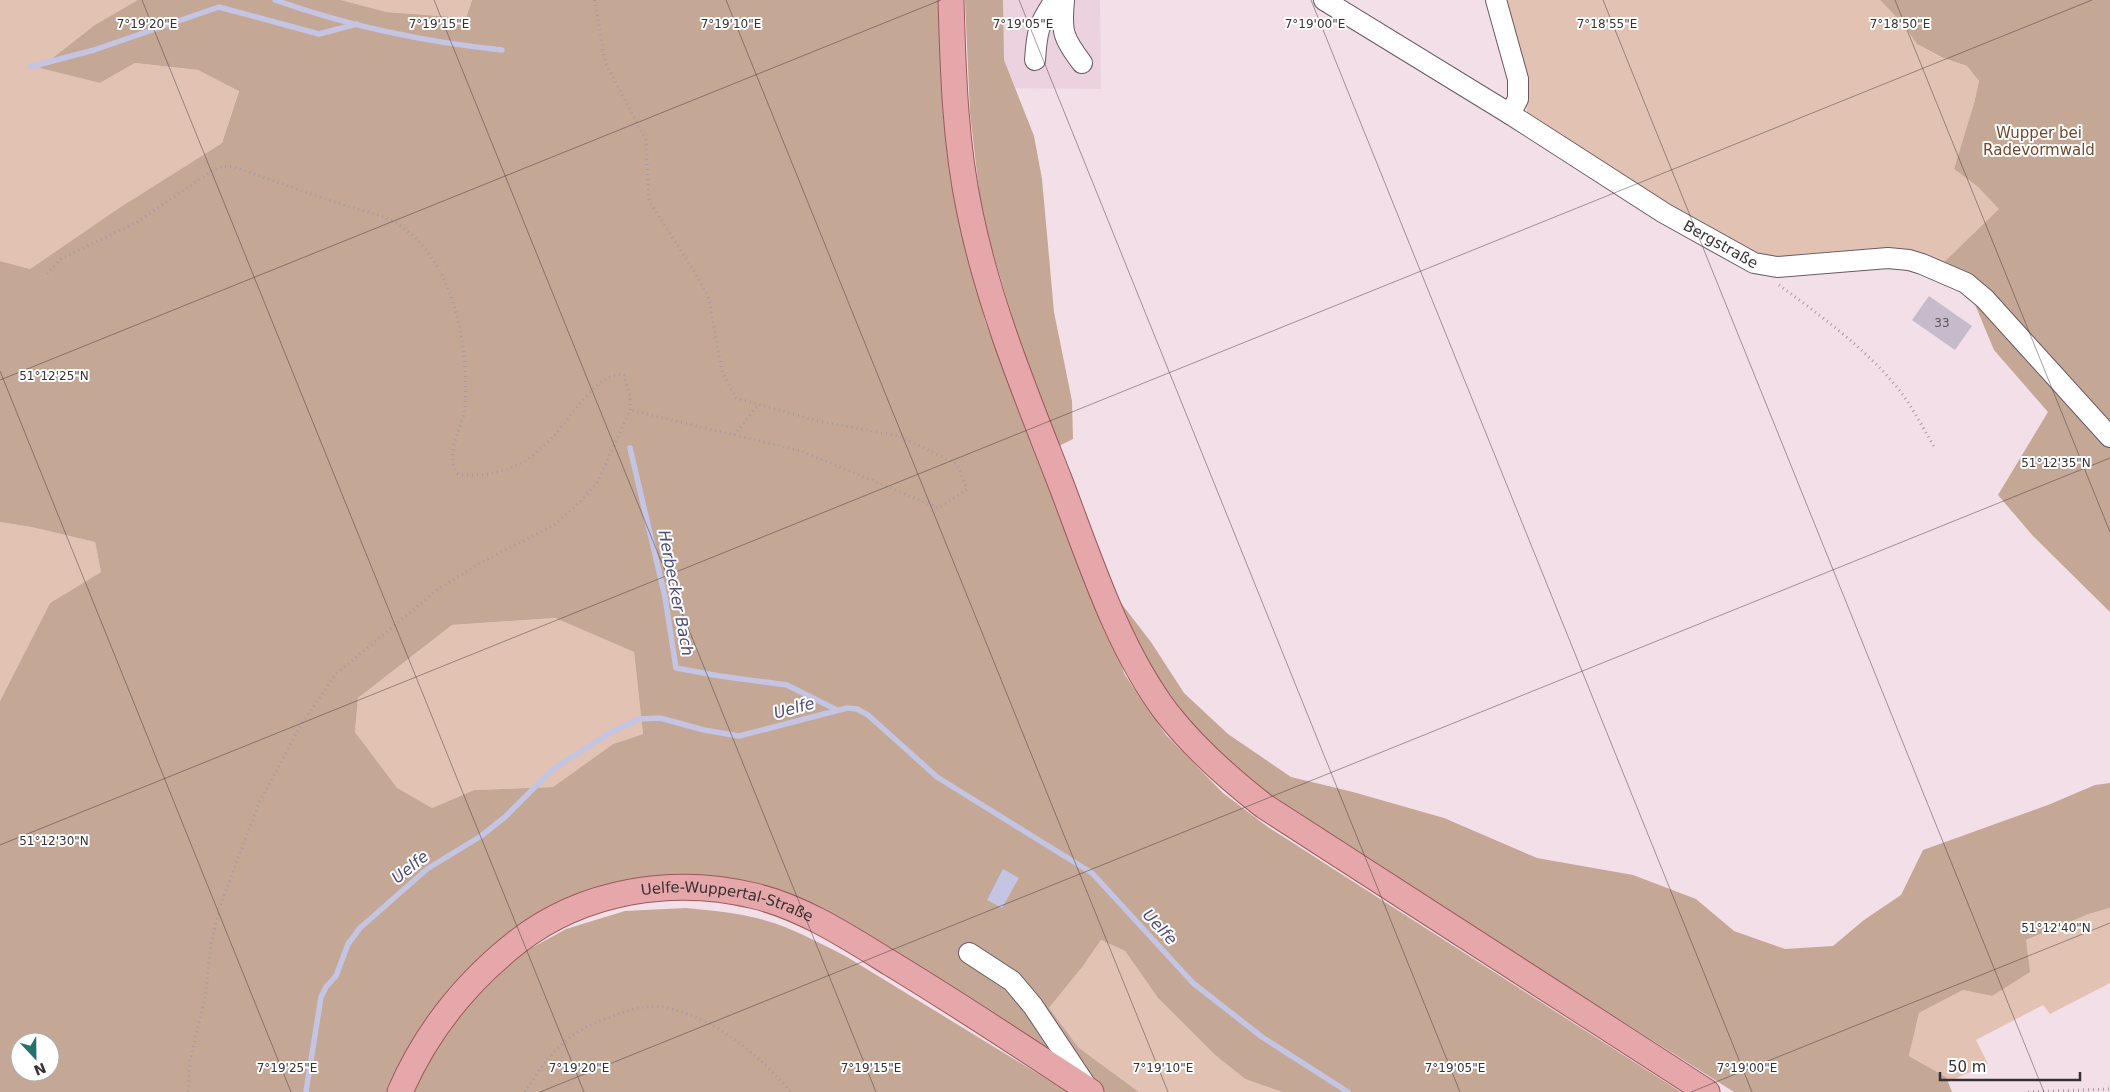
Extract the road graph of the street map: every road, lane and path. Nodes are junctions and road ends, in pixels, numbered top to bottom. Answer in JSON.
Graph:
{"nodes":[{"id":1,"x":595,"y":0,"type":"edge"},
{"id":2,"x":951,"y":0,"type":"edge"},
{"id":3,"x":1055,"y":0,"type":"edge"},
{"id":4,"x":1064,"y":0,"type":"edge"},
{"id":5,"x":1324,"y":0,"type":"edge"},
{"id":6,"x":1496,"y":0,"type":"edge"},
{"id":7,"x":1035,"y":60,"type":"dead end"},
{"id":8,"x":1082,"y":63,"type":"dead end"},
{"id":9,"x":1510,"y":114,"type":"junction"},
{"id":10,"x":1754,"y":263,"type":"junction"},
{"id":11,"x":47,"y":274,"type":"dead end"},
{"id":12,"x":759,"y":404,"type":"junction"},
{"id":13,"x":630,"y":410,"type":"junction"},
{"id":14,"x":734,"y":435,"type":"junction"},
{"id":15,"x":2110,"y":437,"type":"edge"},
{"id":16,"x":1935,"y":448,"type":"dead end"},
{"id":17,"x":969,"y":953,"type":"dead end"},
{"id":18,"x":2110,"y":1089,"type":"edge"},
{"id":19,"x":188,"y":1092,"type":"edge"},
{"id":20,"x":400,"y":1092,"type":"edge"},
{"id":21,"x":525,"y":1092,"type":"edge"},
{"id":22,"x":791,"y":1092,"type":"edge"},
{"id":23,"x":1090,"y":1092,"type":"edge"},
{"id":24,"x":1707,"y":1092,"type":"edge"},
{"id":25,"x":2028,"y":1092,"type":"edge"}],
"edges":[{"from":1,"to":12,"type":"path"},
{"from":2,"to":24,"type":"main road"},
{"from":3,"to":7,"type":"street"},
{"from":4,"to":8,"type":"street"},
{"from":5,"to":9,"type":"street","name":"Bergstraße"},
{"from":6,"to":9,"type":"street"},
{"from":9,"to":10,"type":"street","name":"Bergstraße"},
{"from":10,"to":15,"type":"street","name":"Bergstraße"},
{"from":10,"to":16,"type":"path"},
{"from":11,"to":13,"type":"path"},
{"from":12,"to":14,"type":"path"},
{"from":12,"to":14,"type":"path"},
{"from":13,"to":14,"type":"path"},
{"from":13,"to":19,"type":"path"},
{"from":17,"to":23,"type":"street"},
{"from":18,"to":25,"type":"path"},
{"from":20,"to":23,"type":"main road","name":"Uelfe-Wuppertal-Straße"},
{"from":21,"to":22,"type":"path"}]}
